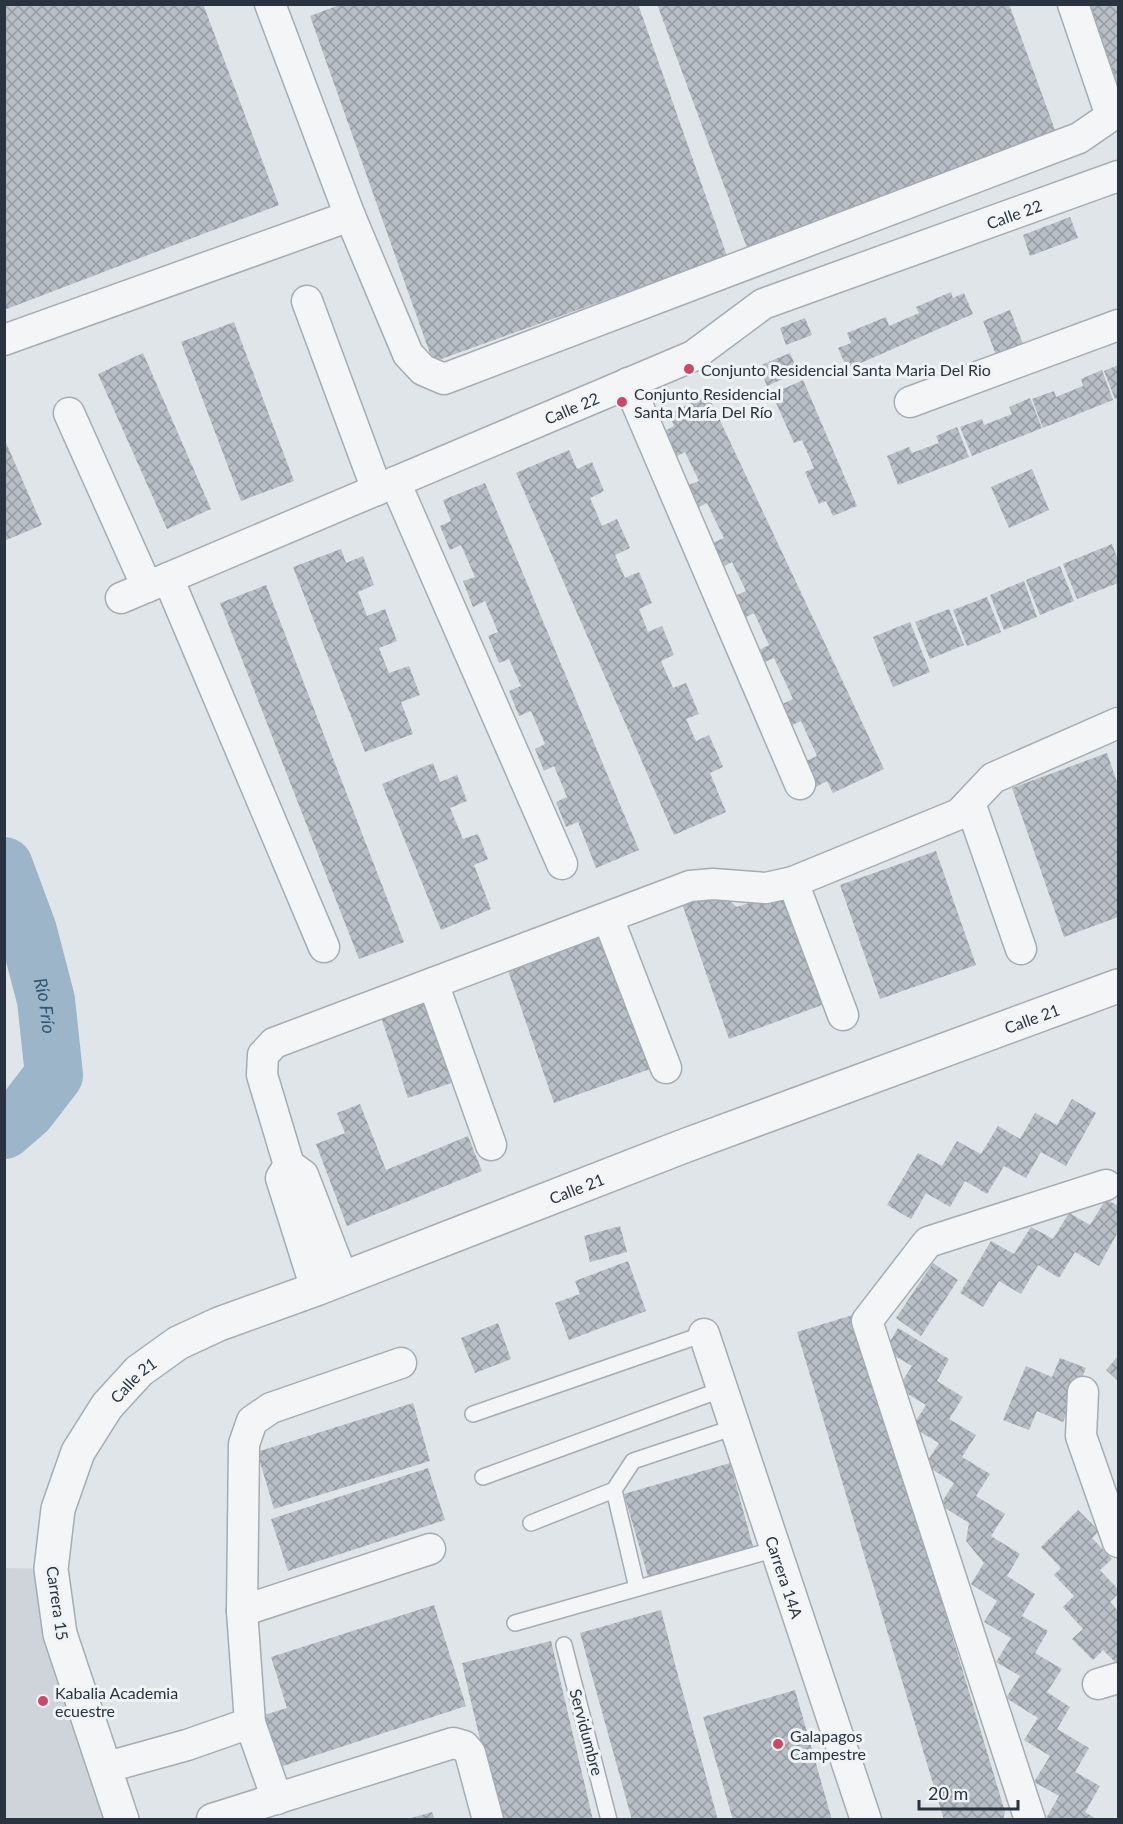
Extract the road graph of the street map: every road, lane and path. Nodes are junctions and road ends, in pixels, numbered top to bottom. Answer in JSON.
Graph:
{"nodes":[{"id":1,"x":270,"y":4,"type":"edge"},
{"id":2,"x":1073,"y":4,"type":"edge"},
{"id":3,"x":1115,"y":115,"type":"edge"},
{"id":4,"x":1119,"y":176,"type":"edge"},
{"id":5,"x":350,"y":216,"type":"junction"},
{"id":6,"x":307,"y":301,"type":"dead end"},
{"id":7,"x":1119,"y":325,"type":"edge"},
{"id":8,"x":4,"y":340,"type":"edge"},
{"id":9,"x":628,"y":383,"type":"junction"},
{"id":10,"x":909,"y":402,"type":"dead end"},
{"id":11,"x":69,"y":413,"type":"dead end"},
{"id":12,"x":386,"y":486,"type":"junction"},
{"id":13,"x":145,"y":588,"type":"junction"},
{"id":14,"x":1119,"y":723,"type":"edge"},
{"id":15,"x":800,"y":784,"type":"dead end"},
{"id":16,"x":970,"y":803,"type":"junction"},
{"id":17,"x":562,"y":864,"type":"dead end"},
{"id":18,"x":793,"y":882,"type":"junction"},
{"id":19,"x":608,"y":918,"type":"junction"},
{"id":20,"x":324,"y":947,"type":"dead end"},
{"id":21,"x":1021,"y":949,"type":"dead end"},
{"id":22,"x":433,"y":983,"type":"junction"},
{"id":23,"x":1119,"y":986,"type":"edge"},
{"id":24,"x":843,"y":1015,"type":"dead end"},
{"id":25,"x":666,"y":1068,"type":"dead end"},
{"id":26,"x":491,"y":1145,"type":"dead end"},
{"id":27,"x":1106,"y":1185,"type":"dead end"},
{"id":28,"x":329,"y":1284,"type":"junction"},
{"id":29,"x":704,"y":1334,"type":"joint"},
{"id":30,"x":401,"y":1363,"type":"dead end"},
{"id":31,"x":723,"y":1389,"type":"junction"},
{"id":32,"x":1083,"y":1392,"type":"dead end"},
{"id":33,"x":473,"y":1414,"type":"dead end"},
{"id":34,"x":735,"y":1427,"type":"junction"},
{"id":35,"x":78,"y":1452,"type":"joint"},
{"id":36,"x":483,"y":1477,"type":"dead end"},
{"id":37,"x":614,"y":1490,"type":"junction"},
{"id":38,"x":531,"y":1523,"type":"dead end"},
{"id":39,"x":1116,"y":1525,"type":"edge"},
{"id":40,"x":776,"y":1548,"type":"junction"},
{"id":41,"x":430,"y":1549,"type":"dead end"},
{"id":42,"x":638,"y":1588,"type":"junction"},
{"id":43,"x":242,"y":1611,"type":"junction"},
{"id":44,"x":515,"y":1623,"type":"dead end"},
{"id":45,"x":564,"y":1645,"type":"dead end"},
{"id":46,"x":250,"y":1723,"type":"junction"},
{"id":47,"x":104,"y":1768,"type":"junction"},
{"id":48,"x":277,"y":1799,"type":"junction"},
{"id":49,"x":212,"y":1819,"type":"edge"},
{"id":50,"x":122,"y":1820,"type":"edge"},
{"id":51,"x":488,"y":1820,"type":"edge"},
{"id":52,"x":609,"y":1820,"type":"edge"},
{"id":53,"x":866,"y":1820,"type":"edge"},
{"id":54,"x":1030,"y":1820,"type":"edge"}],
"edges":[{"from":1,"to":5,"type":"street"},
{"from":2,"to":3,"type":"street"},
{"from":3,"to":5,"type":"street"},
{"from":4,"to":9,"type":"street","name":"Calle 22"},
{"from":5,"to":8,"type":"street"},
{"from":6,"to":12,"type":"street"},
{"from":7,"to":10,"type":"street"},
{"from":9,"to":12,"type":"street","name":"Calle 22"},
{"from":9,"to":15,"type":"street"},
{"from":11,"to":13,"type":"street"},
{"from":12,"to":13,"type":"street","name":"Calle 22"},
{"from":12,"to":17,"type":"street"},
{"from":13,"to":20,"type":"street"},
{"from":14,"to":16,"type":"street"},
{"from":16,"to":18,"type":"street"},
{"from":16,"to":21,"type":"street"},
{"from":18,"to":19,"type":"street"},
{"from":18,"to":24,"type":"street"},
{"from":19,"to":22,"type":"street"},
{"from":19,"to":25,"type":"street"},
{"from":22,"to":26,"type":"street"},
{"from":22,"to":28,"type":"street"},
{"from":23,"to":28,"type":"street","name":"Calle 21"},
{"from":27,"to":54,"type":"street"},
{"from":28,"to":35,"type":"street","name":"Calle 21"},
{"from":29,"to":31,"type":"street","name":"Carrera 14A"},
{"from":29,"to":33,"type":"lane"},
{"from":30,"to":43,"type":"street"},
{"from":31,"to":34,"type":"street","name":"Carrera 14A"},
{"from":31,"to":36,"type":"lane"},
{"from":32,"to":39,"type":"street"},
{"from":34,"to":37,"type":"lane"},
{"from":34,"to":40,"type":"street","name":"Carrera 14A"},
{"from":35,"to":47,"type":"street","name":"Carrera 15"},
{"from":37,"to":38,"type":"lane"},
{"from":37,"to":42,"type":"lane"},
{"from":40,"to":42,"type":"lane"},
{"from":40,"to":53,"type":"street","name":"Carrera 14A"},
{"from":41,"to":43,"type":"street"},
{"from":42,"to":44,"type":"lane"},
{"from":43,"to":46,"type":"street"},
{"from":45,"to":52,"type":"lane","name":"Servidumbre"},
{"from":46,"to":47,"type":"street"},
{"from":46,"to":48,"type":"street"},
{"from":47,"to":50,"type":"street","name":"Carrera 15"},
{"from":48,"to":49,"type":"street"},
{"from":48,"to":51,"type":"street"}]}
